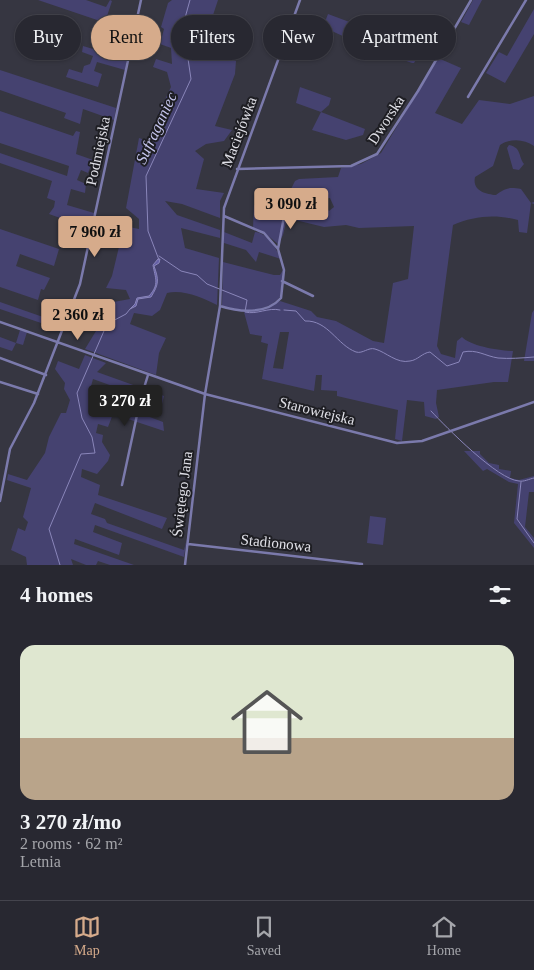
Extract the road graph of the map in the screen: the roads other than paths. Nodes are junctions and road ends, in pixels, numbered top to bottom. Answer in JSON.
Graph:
{"nodes":[{"id":1,"x":141,"y":0,"type":"edge"},
{"id":2,"x":300,"y":0,"type":"edge"},
{"id":3,"x":470,"y":0,"type":"edge"},
{"id":4,"x":526,"y":0,"type":"edge"},
{"id":5,"x":468,"y":97,"type":"dead end"},
{"id":6,"x":237,"y":169,"type":"junction"},
{"id":7,"x":324,"y":199,"type":"dead end"},
{"id":8,"x":224,"y":216,"type":"junction"},
{"id":9,"x":278,"y":249,"type":"junction"},
{"id":10,"x":282,"y":281,"type":"junction"},
{"id":11,"x":313,"y":296,"type":"dead end"},
{"id":12,"x":220,"y":306,"type":"junction"},
{"id":13,"x":0,"y":322,"type":"edge"},
{"id":14,"x":59,"y":343,"type":"junction"},
{"id":15,"x":0,"y":358,"type":"edge"},
{"id":16,"x":46,"y":375,"type":"junction"},
{"id":17,"x":148,"y":375,"type":"junction"},
{"id":18,"x":0,"y":382,"type":"edge"},
{"id":19,"x":38,"y":394,"type":"junction"},
{"id":20,"x":205,"y":394,"type":"junction"},
{"id":21,"x":534,"y":402,"type":"edge"},
{"id":22,"x":122,"y":485,"type":"dead end"},
{"id":23,"x":0,"y":501,"type":"edge"},
{"id":24,"x":188,"y":544,"type":"junction"},
{"id":25,"x":362,"y":564,"type":"dead end"},
{"id":26,"x":185,"y":565,"type":"edge"}],
"edges":[{"from":1,"to":14,"type":"street","name":"Podmiejska"},
{"from":2,"to":6,"type":"street","name":"Maciejówka"},
{"from":3,"to":6,"type":"street","name":"Dworska"},
{"from":4,"to":5,"type":"street"},
{"from":6,"to":8,"type":"street","name":"Maciejówka"},
{"from":7,"to":9,"type":"street"},
{"from":8,"to":9,"type":"street"},
{"from":8,"to":12,"type":"street","name":"Maciejówka"},
{"from":9,"to":10,"type":"street"},
{"from":10,"to":11,"type":"street"},
{"from":10,"to":12,"type":"street"},
{"from":12,"to":20,"type":"street","name":"Świętego Jana"},
{"from":13,"to":14,"type":"street"},
{"from":14,"to":16,"type":"street","name":"Podmiejska"},
{"from":14,"to":17,"type":"street","name":"Starowiejska"},
{"from":15,"to":16,"type":"street"},
{"from":16,"to":19,"type":"street","name":"Podmiejska"},
{"from":17,"to":20,"type":"street","name":"Starowiejska"},
{"from":17,"to":22,"type":"street"},
{"from":18,"to":19,"type":"street"},
{"from":19,"to":23,"type":"street","name":"Podmiejska"},
{"from":20,"to":21,"type":"street","name":"Starowiejska"},
{"from":20,"to":24,"type":"street","name":"Świętego Jana"},
{"from":24,"to":25,"type":"street","name":"Stadionowa"},
{"from":24,"to":26,"type":"street","name":"Świętego Jana"}]}
